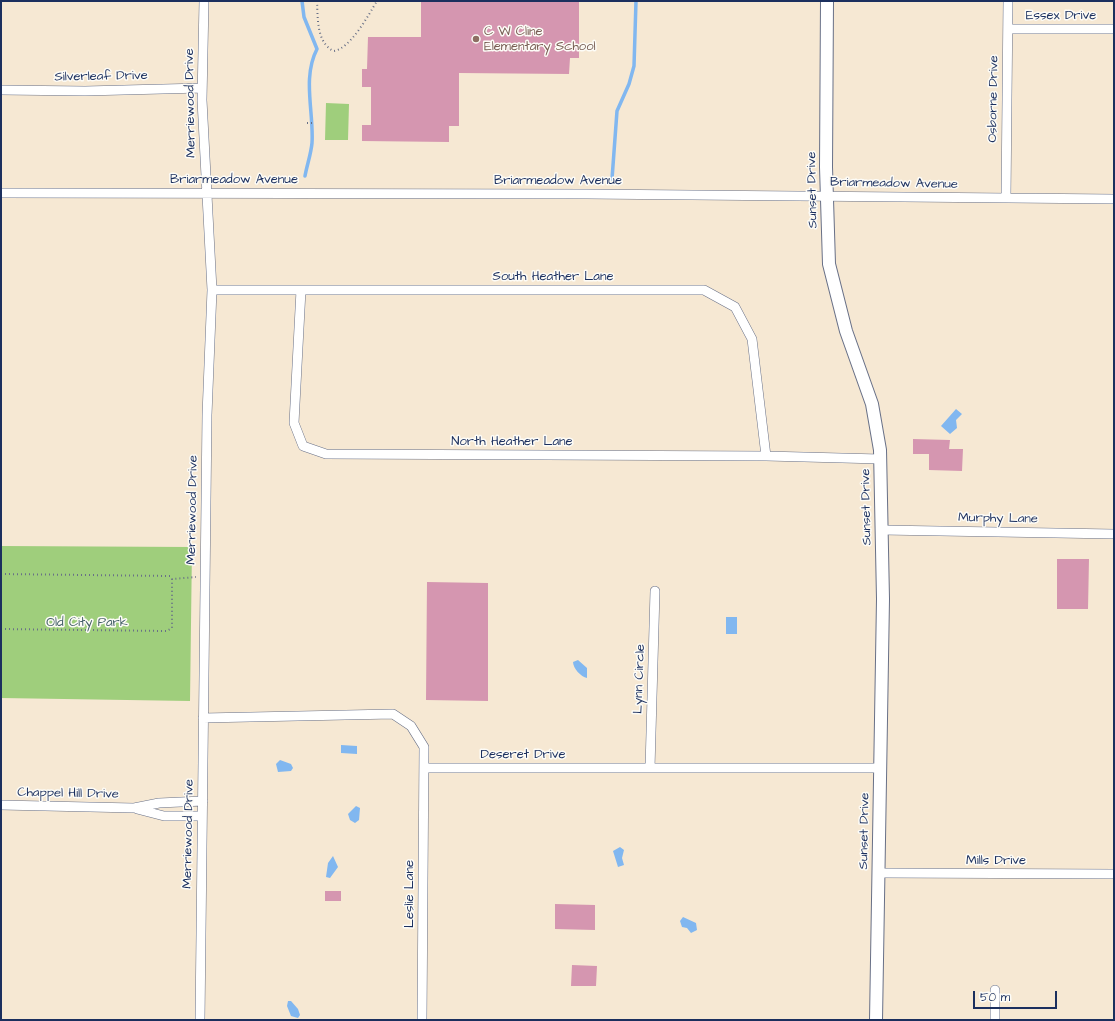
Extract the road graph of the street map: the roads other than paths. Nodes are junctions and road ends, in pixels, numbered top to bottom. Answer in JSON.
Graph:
{"nodes":[{"id":1,"x":204,"y":1,"type":"edge"},
{"id":2,"x":827,"y":1,"type":"edge"},
{"id":3,"x":1008,"y":1,"type":"edge"},
{"id":4,"x":1008,"y":29,"type":"junction"},
{"id":5,"x":1114,"y":29,"type":"edge"},
{"id":6,"x":202,"y":88,"type":"junction"},
{"id":7,"x":1,"y":90,"type":"edge"},
{"id":8,"x":1,"y":193,"type":"edge"},
{"id":9,"x":207,"y":193,"type":"junction"},
{"id":10,"x":827,"y":196,"type":"junction"},
{"id":11,"x":1006,"y":198,"type":"junction"},
{"id":12,"x":1114,"y":199,"type":"edge"},
{"id":13,"x":212,"y":290,"type":"junction"},
{"id":14,"x":301,"y":290,"type":"junction"},
{"id":15,"x":766,"y":456,"type":"junction"},
{"id":16,"x":880,"y":459,"type":"junction"},
{"id":17,"x":882,"y":530,"type":"junction"},
{"id":18,"x":1114,"y":534,"type":"edge"},
{"id":19,"x":655,"y":591,"type":"dead end"},
{"id":20,"x":204,"y":718,"type":"junction"},
{"id":21,"x":424,"y":768,"type":"junction"},
{"id":22,"x":650,"y":768,"type":"junction"},
{"id":23,"x":880,"y":768,"type":"junction"},
{"id":24,"x":203,"y":801,"type":"junction"},
{"id":25,"x":1,"y":805,"type":"edge"},
{"id":26,"x":134,"y":808,"type":"junction"},
{"id":27,"x":202,"y":816,"type":"junction"},
{"id":28,"x":879,"y":873,"type":"junction"},
{"id":29,"x":1114,"y":874,"type":"edge"},
{"id":30,"x":996,"y":990,"type":"dead end"},
{"id":31,"x":200,"y":1020,"type":"edge"},
{"id":32,"x":422,"y":1020,"type":"edge"},
{"id":33,"x":876,"y":1020,"type":"edge"},
{"id":34,"x":995,"y":1020,"type":"edge"}],
"edges":[{"from":1,"to":6,"type":"street","name":"Merriewood Drive"},
{"from":2,"to":10,"type":"street","name":"Sunset Drive"},
{"from":3,"to":4,"type":"street","name":"Osborne Drive"},
{"from":4,"to":5,"type":"street","name":"Essex Drive"},
{"from":4,"to":11,"type":"street","name":"Osborne Drive"},
{"from":6,"to":7,"type":"street","name":"Silverleaf Drive"},
{"from":6,"to":9,"type":"street","name":"Merriewood Drive"},
{"from":8,"to":9,"type":"street","name":"Briarmeadow Avenue"},
{"from":9,"to":10,"type":"street","name":"Briarmeadow Avenue"},
{"from":9,"to":13,"type":"street","name":"Merriewood Drive"},
{"from":10,"to":11,"type":"street","name":"Briarmeadow Avenue"},
{"from":10,"to":16,"type":"street","name":"Sunset Drive"},
{"from":11,"to":12,"type":"street","name":"Briarmeadow Avenue"},
{"from":13,"to":14,"type":"street","name":"South Heather Lane"},
{"from":13,"to":20,"type":"street","name":"Merriewood Drive"},
{"from":14,"to":15,"type":"street","name":"South Heather Lane"},
{"from":14,"to":15,"type":"street","name":"North Heather Lane"},
{"from":15,"to":16,"type":"street","name":"North Heather Lane"},
{"from":16,"to":17,"type":"street","name":"Sunset Drive"},
{"from":17,"to":18,"type":"street","name":"Murphy Lane"},
{"from":17,"to":23,"type":"street","name":"Sunset Drive"},
{"from":19,"to":22,"type":"street","name":"Lynn Circle"},
{"from":20,"to":21,"type":"street"},
{"from":20,"to":24,"type":"street","name":"Merriewood Drive"},
{"from":21,"to":22,"type":"street","name":"Deseret Drive"},
{"from":21,"to":32,"type":"street","name":"Leslie Lane"},
{"from":22,"to":23,"type":"street","name":"Deseret Drive"},
{"from":23,"to":28,"type":"street","name":"Sunset Drive"},
{"from":24,"to":26,"type":"street","name":"Chappel Hill Drive"},
{"from":24,"to":27,"type":"street","name":"Merriewood Drive"},
{"from":25,"to":26,"type":"street","name":"Chappel Hill Drive"},
{"from":26,"to":27,"type":"street","name":"Chappel Hill Drive"},
{"from":27,"to":31,"type":"street","name":"Merriewood Drive"},
{"from":28,"to":29,"type":"street","name":"Mills Drive"},
{"from":28,"to":33,"type":"street","name":"Sunset Drive"},
{"from":30,"to":34,"type":"street"}]}
